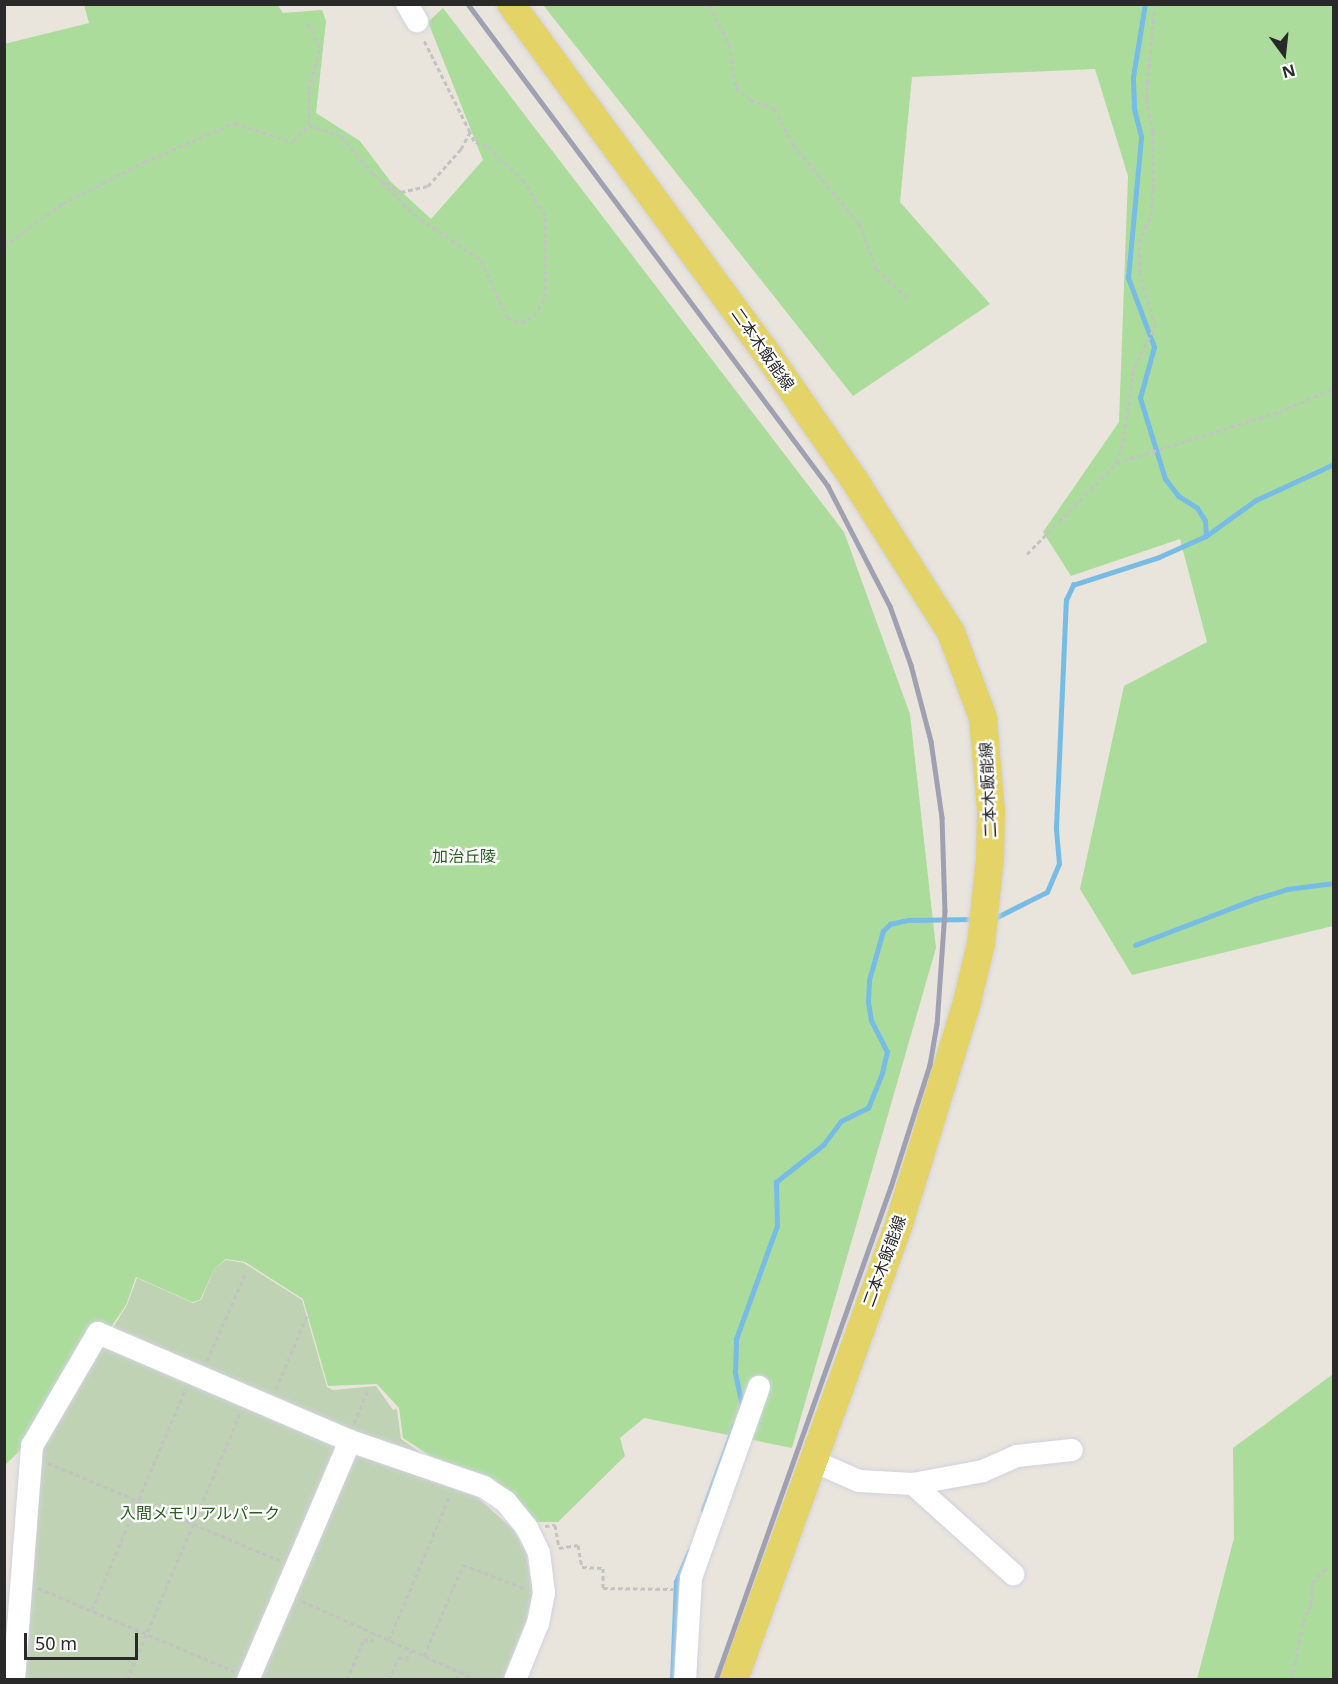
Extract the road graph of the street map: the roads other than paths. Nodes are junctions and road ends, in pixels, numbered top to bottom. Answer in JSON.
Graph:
{"nodes":[{"id":1,"x":511,"y":4,"type":"edge"},
{"id":2,"x":759,"y":1388,"type":"dead end"},
{"id":3,"x":348,"y":1440,"type":"junction"},
{"id":4,"x":1072,"y":1450,"type":"dead end"},
{"id":5,"x":811,"y":1460,"type":"junction"},
{"id":6,"x":913,"y":1484,"type":"junction"},
{"id":7,"x":1013,"y":1574,"type":"dead end"},
{"id":8,"x":249,"y":1678,"type":"edge"},
{"id":9,"x":14,"y":1680,"type":"edge"},
{"id":10,"x":515,"y":1680,"type":"edge"},
{"id":11,"x":685,"y":1680,"type":"edge"},
{"id":12,"x":734,"y":1680,"type":"edge"}],
"edges":[{"from":1,"to":5,"type":"main road","name":"二本木飯能線"},
{"from":2,"to":11,"type":"lane"},
{"from":3,"to":8,"type":"lane"},
{"from":3,"to":9,"type":"lane"},
{"from":3,"to":10,"type":"lane"},
{"from":4,"to":6,"type":"lane"},
{"from":5,"to":6,"type":"lane"},
{"from":5,"to":12,"type":"main road","name":"二本木飯能線"},
{"from":6,"to":7,"type":"lane"}]}
